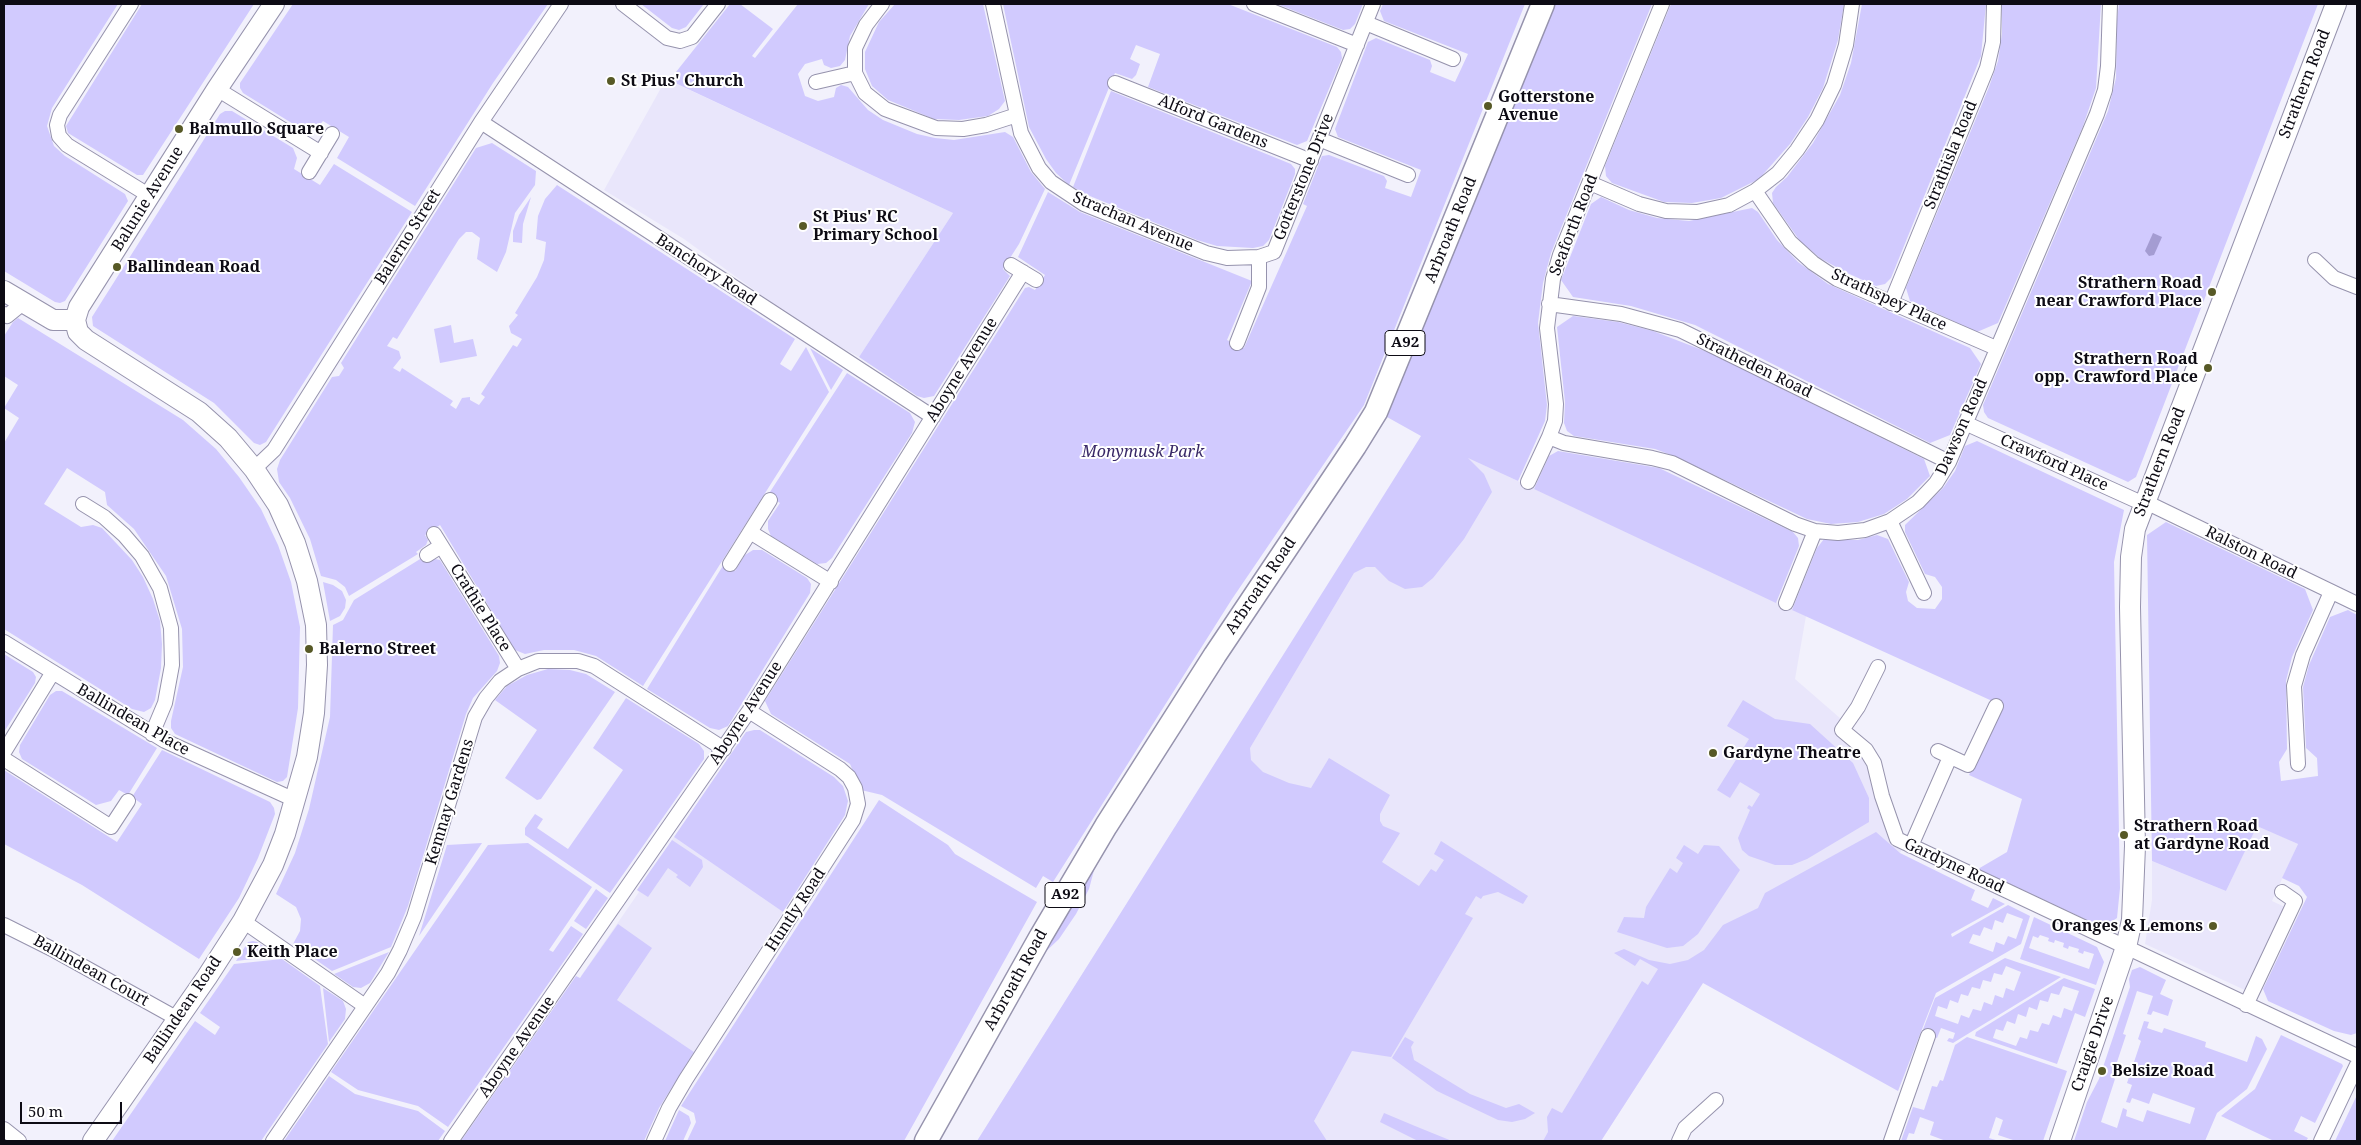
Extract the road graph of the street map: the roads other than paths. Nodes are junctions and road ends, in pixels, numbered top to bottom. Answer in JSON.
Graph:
{"nodes":[{"id":1,"x":131,"y":4,"type":"edge"},
{"id":2,"x":274,"y":4,"type":"edge"},
{"id":3,"x":561,"y":4,"type":"edge"},
{"id":4,"x":623,"y":4,"type":"edge"},
{"id":5,"x":718,"y":4,"type":"edge"},
{"id":6,"x":882,"y":4,"type":"edge"},
{"id":7,"x":993,"y":4,"type":"edge"},
{"id":8,"x":1254,"y":4,"type":"edge"},
{"id":9,"x":1373,"y":4,"type":"edge"},
{"id":10,"x":1543,"y":4,"type":"edge"},
{"id":11,"x":1662,"y":4,"type":"edge"},
{"id":12,"x":1852,"y":4,"type":"edge"},
{"id":13,"x":1994,"y":4,"type":"edge"},
{"id":14,"x":2110,"y":4,"type":"edge"},
{"id":15,"x":2336,"y":4,"type":"edge"},
{"id":16,"x":1366,"y":23,"type":"junction"},
{"id":17,"x":1357,"y":45,"type":"junction"},
{"id":18,"x":1453,"y":59,"type":"dead end"},
{"id":19,"x":855,"y":73,"type":"junction"},
{"id":20,"x":816,"y":82,"type":"dead end"},
{"id":21,"x":1115,"y":83,"type":"dead end"},
{"id":22,"x":217,"y":89,"type":"junction"},
{"id":23,"x":1017,"y":115,"type":"junction"},
{"id":24,"x":480,"y":122,"type":"junction"},
{"id":25,"x":332,"y":134,"type":"dead end"},
{"id":26,"x":1319,"y":139,"type":"junction"},
{"id":27,"x":321,"y":153,"type":"junction"},
{"id":28,"x":1311,"y":161,"type":"junction"},
{"id":29,"x":309,"y":172,"type":"dead end"},
{"id":30,"x":1408,"y":175,"type":"dead end"},
{"id":31,"x":1590,"y":183,"type":"junction"},
{"id":32,"x":1755,"y":192,"type":"junction"},
{"id":33,"x":150,"y":196,"type":"junction"},
{"id":34,"x":1258,"y":256,"type":"junction"},
{"id":35,"x":2315,"y":260,"type":"dead end"},
{"id":36,"x":1011,"y":265,"type":"dead end"},
{"id":37,"x":1023,"y":272,"type":"junction"},
{"id":38,"x":1036,"y":280,"type":"dead end"},
{"id":39,"x":2357,"y":287,"type":"edge"},
{"id":40,"x":4,"y":291,"type":"edge"},
{"id":41,"x":1891,"y":302,"type":"junction"},
{"id":42,"x":23,"y":303,"type":"junction"},
{"id":43,"x":1548,"y":304,"type":"junction"},
{"id":44,"x":4,"y":314,"type":"edge"},
{"id":45,"x":75,"y":320,"type":"junction"},
{"id":46,"x":1237,"y":343,"type":"dead end"},
{"id":47,"x":1996,"y":348,"type":"junction"},
{"id":48,"x":933,"y":417,"type":"junction"},
{"id":49,"x":1965,"y":423,"type":"junction"},
{"id":50,"x":1550,"y":437,"type":"junction"},
{"id":51,"x":1949,"y":462,"type":"junction"},
{"id":52,"x":254,"y":469,"type":"junction"},
{"id":53,"x":1528,"y":482,"type":"dead end"},
{"id":54,"x":770,"y":500,"type":"dead end"},
{"id":55,"x":2144,"y":502,"type":"junction"},
{"id":56,"x":83,"y":504,"type":"dead end"},
{"id":57,"x":1890,"y":521,"type":"junction"},
{"id":58,"x":1815,"y":531,"type":"junction"},
{"id":59,"x":750,"y":532,"type":"junction"},
{"id":60,"x":428,"y":555,"type":"dead end"},
{"id":61,"x":730,"y":564,"type":"dead end"},
{"id":62,"x":830,"y":582,"type":"junction"},
{"id":63,"x":1924,"y":592,"type":"dead end"},
{"id":64,"x":2332,"y":592,"type":"junction"},
{"id":65,"x":1786,"y":603,"type":"dead end"},
{"id":66,"x":2357,"y":604,"type":"edge"},
{"id":67,"x":4,"y":642,"type":"edge"},
{"id":68,"x":1878,"y":667,"type":"dead end"},
{"id":69,"x":518,"y":669,"type":"junction"},
{"id":70,"x":53,"y":672,"type":"junction"},
{"id":71,"x":1996,"y":706,"type":"dead end"},
{"id":72,"x":749,"y":711,"type":"junction"},
{"id":73,"x":152,"y":734,"type":"junction"},
{"id":74,"x":724,"y":749,"type":"junction"},
{"id":75,"x":1938,"y":751,"type":"dead end"},
{"id":76,"x":4,"y":752,"type":"edge"},
{"id":77,"x":1950,"y":757,"type":"junction"},
{"id":78,"x":4,"y":759,"type":"edge"},
{"id":79,"x":2298,"y":764,"type":"dead end"},
{"id":80,"x":128,"y":800,"type":"dead end"},
{"id":81,"x":296,"y":800,"type":"junction"},
{"id":82,"x":1911,"y":846,"type":"junction"},
{"id":83,"x":2282,"y":892,"type":"dead end"},
{"id":84,"x":243,"y":921,"type":"junction"},
{"id":85,"x":4,"y":925,"type":"edge"},
{"id":86,"x":2126,"y":947,"type":"junction"},
{"id":87,"x":2246,"y":1004,"type":"junction"},
{"id":88,"x":365,"y":1006,"type":"junction"},
{"id":89,"x":178,"y":1019,"type":"junction"},
{"id":90,"x":1928,"y":1036,"type":"dead end"},
{"id":91,"x":2357,"y":1056,"type":"edge"},
{"id":92,"x":2357,"y":1066,"type":"edge"},
{"id":93,"x":1716,"y":1100,"type":"dead end"},
{"id":94,"x":4,"y":1129,"type":"edge"},
{"id":95,"x":19,"y":1141,"type":"edge"},
{"id":96,"x":93,"y":1141,"type":"edge"},
{"id":97,"x":273,"y":1141,"type":"edge"},
{"id":98,"x":451,"y":1141,"type":"edge"},
{"id":99,"x":654,"y":1141,"type":"edge"},
{"id":100,"x":926,"y":1141,"type":"edge"},
{"id":101,"x":1679,"y":1141,"type":"edge"},
{"id":102,"x":1891,"y":1141,"type":"edge"},
{"id":103,"x":2060,"y":1141,"type":"edge"},
{"id":104,"x":2320,"y":1141,"type":"edge"}],
"edges":[{"from":1,"to":33,"type":"street"},
{"from":2,"to":22,"type":"street","name":"Balunie Avenue"},
{"from":3,"to":24,"type":"street","name":"Balerno Street"},
{"from":4,"to":5,"type":"street"},
{"from":6,"to":19,"type":"street"},
{"from":7,"to":23,"type":"street","name":"Strachan Avenue"},
{"from":8,"to":17,"type":"street"},
{"from":9,"to":16,"type":"street","name":"Gotterstone Drive"},
{"from":10,"to":100,"type":"main road","name":"Arbroath Road","number":"A92"},
{"from":11,"to":31,"type":"street","name":"Seaforth Road"},
{"from":12,"to":32,"type":"street"},
{"from":13,"to":41,"type":"street","name":"Strathisla Road"},
{"from":14,"to":47,"type":"street","name":"Dawson Road"},
{"from":15,"to":55,"type":"street","name":"Strathern Road"},
{"from":16,"to":17,"type":"street","name":"Gotterstone Drive"},
{"from":16,"to":18,"type":"street"},
{"from":17,"to":26,"type":"street","name":"Gotterstone Drive"},
{"from":19,"to":20,"type":"street"},
{"from":19,"to":23,"type":"street"},
{"from":21,"to":28,"type":"street","name":"Alford Gardens"},
{"from":22,"to":27,"type":"street"},
{"from":22,"to":33,"type":"street","name":"Balunie Avenue"},
{"from":23,"to":34,"type":"street","name":"Strachan Avenue"},
{"from":24,"to":48,"type":"street","name":"Banchory Road"},
{"from":24,"to":52,"type":"street","name":"Balerno Street"},
{"from":25,"to":27,"type":"street"},
{"from":26,"to":28,"type":"street","name":"Gotterstone Drive"},
{"from":26,"to":30,"type":"street"},
{"from":27,"to":29,"type":"street"},
{"from":28,"to":34,"type":"street","name":"Gotterstone Drive"},
{"from":31,"to":32,"type":"street"},
{"from":31,"to":43,"type":"street","name":"Seaforth Road"},
{"from":32,"to":41,"type":"street","name":"Strathspey Place"},
{"from":33,"to":45,"type":"street","name":"Balunie Avenue"},
{"from":34,"to":46,"type":"street","name":"Gotterstone Drive"},
{"from":35,"to":39,"type":"street"},
{"from":36,"to":37,"type":"street"},
{"from":37,"to":38,"type":"street"},
{"from":37,"to":48,"type":"street","name":"Aboyne Avenue"},
{"from":40,"to":42,"type":"street"},
{"from":41,"to":47,"type":"street","name":"Strathspey Place"},
{"from":42,"to":44,"type":"street"},
{"from":42,"to":45,"type":"street"},
{"from":43,"to":50,"type":"street","name":"Seaforth Road"},
{"from":43,"to":51,"type":"street","name":"Stratheden Road"},
{"from":45,"to":52,"type":"street","name":"Ballindean Road"},
{"from":47,"to":49,"type":"street","name":"Dawson Road"},
{"from":48,"to":62,"type":"street","name":"Aboyne Avenue"},
{"from":49,"to":51,"type":"street","name":"Dawson Road"},
{"from":49,"to":55,"type":"street","name":"Crawford Place"},
{"from":50,"to":53,"type":"street","name":"Seaforth Road"},
{"from":50,"to":58,"type":"street","name":"Dawson Road"},
{"from":51,"to":57,"type":"street","name":"Dawson Road"},
{"from":52,"to":81,"type":"street","name":"Ballindean Road"},
{"from":54,"to":59,"type":"street"},
{"from":55,"to":64,"type":"street","name":"Ralston Road"},
{"from":55,"to":86,"type":"street","name":"Strathern Road"},
{"from":56,"to":73,"type":"street"},
{"from":57,"to":58,"type":"street","name":"Dawson Road"},
{"from":57,"to":63,"type":"street"},
{"from":58,"to":65,"type":"street"},
{"from":59,"to":61,"type":"street"},
{"from":59,"to":62,"type":"street"},
{"from":60,"to":69,"type":"street","name":"Crathie Place"},
{"from":62,"to":72,"type":"street","name":"Aboyne Avenue"},
{"from":64,"to":66,"type":"street","name":"Ralston Road"},
{"from":64,"to":79,"type":"street"},
{"from":67,"to":70,"type":"street","name":"Ballindean Place"},
{"from":68,"to":82,"type":"street","name":"Gardyne Road"},
{"from":69,"to":74,"type":"street","name":"Kemnay Gardens"},
{"from":69,"to":88,"type":"street","name":"Kemnay Gardens"},
{"from":70,"to":73,"type":"street","name":"Ballindean Place"},
{"from":70,"to":76,"type":"street"},
{"from":71,"to":77,"type":"street"},
{"from":72,"to":74,"type":"street","name":"Aboyne Avenue"},
{"from":72,"to":99,"type":"street","name":"Huntly Road"},
{"from":73,"to":81,"type":"street","name":"Ballindean Place"},
{"from":74,"to":98,"type":"street","name":"Aboyne Avenue"},
{"from":75,"to":77,"type":"street"},
{"from":77,"to":82,"type":"street"},
{"from":78,"to":80,"type":"street"},
{"from":81,"to":84,"type":"street","name":"Ballindean Road"},
{"from":82,"to":86,"type":"street","name":"Gardyne Road"},
{"from":83,"to":87,"type":"street"},
{"from":84,"to":88,"type":"street"},
{"from":84,"to":89,"type":"street","name":"Ballindean Road"},
{"from":85,"to":89,"type":"street","name":"Ballindean Court"},
{"from":86,"to":87,"type":"street"},
{"from":86,"to":103,"type":"street","name":"Craigie Drive"},
{"from":87,"to":91,"type":"street"},
{"from":88,"to":97,"type":"street","name":"Kemnay Gardens"},
{"from":89,"to":96,"type":"street","name":"Ballindean Road"},
{"from":90,"to":102,"type":"street"},
{"from":92,"to":104,"type":"street"},
{"from":93,"to":101,"type":"street"},
{"from":94,"to":95,"type":"street"}]}
